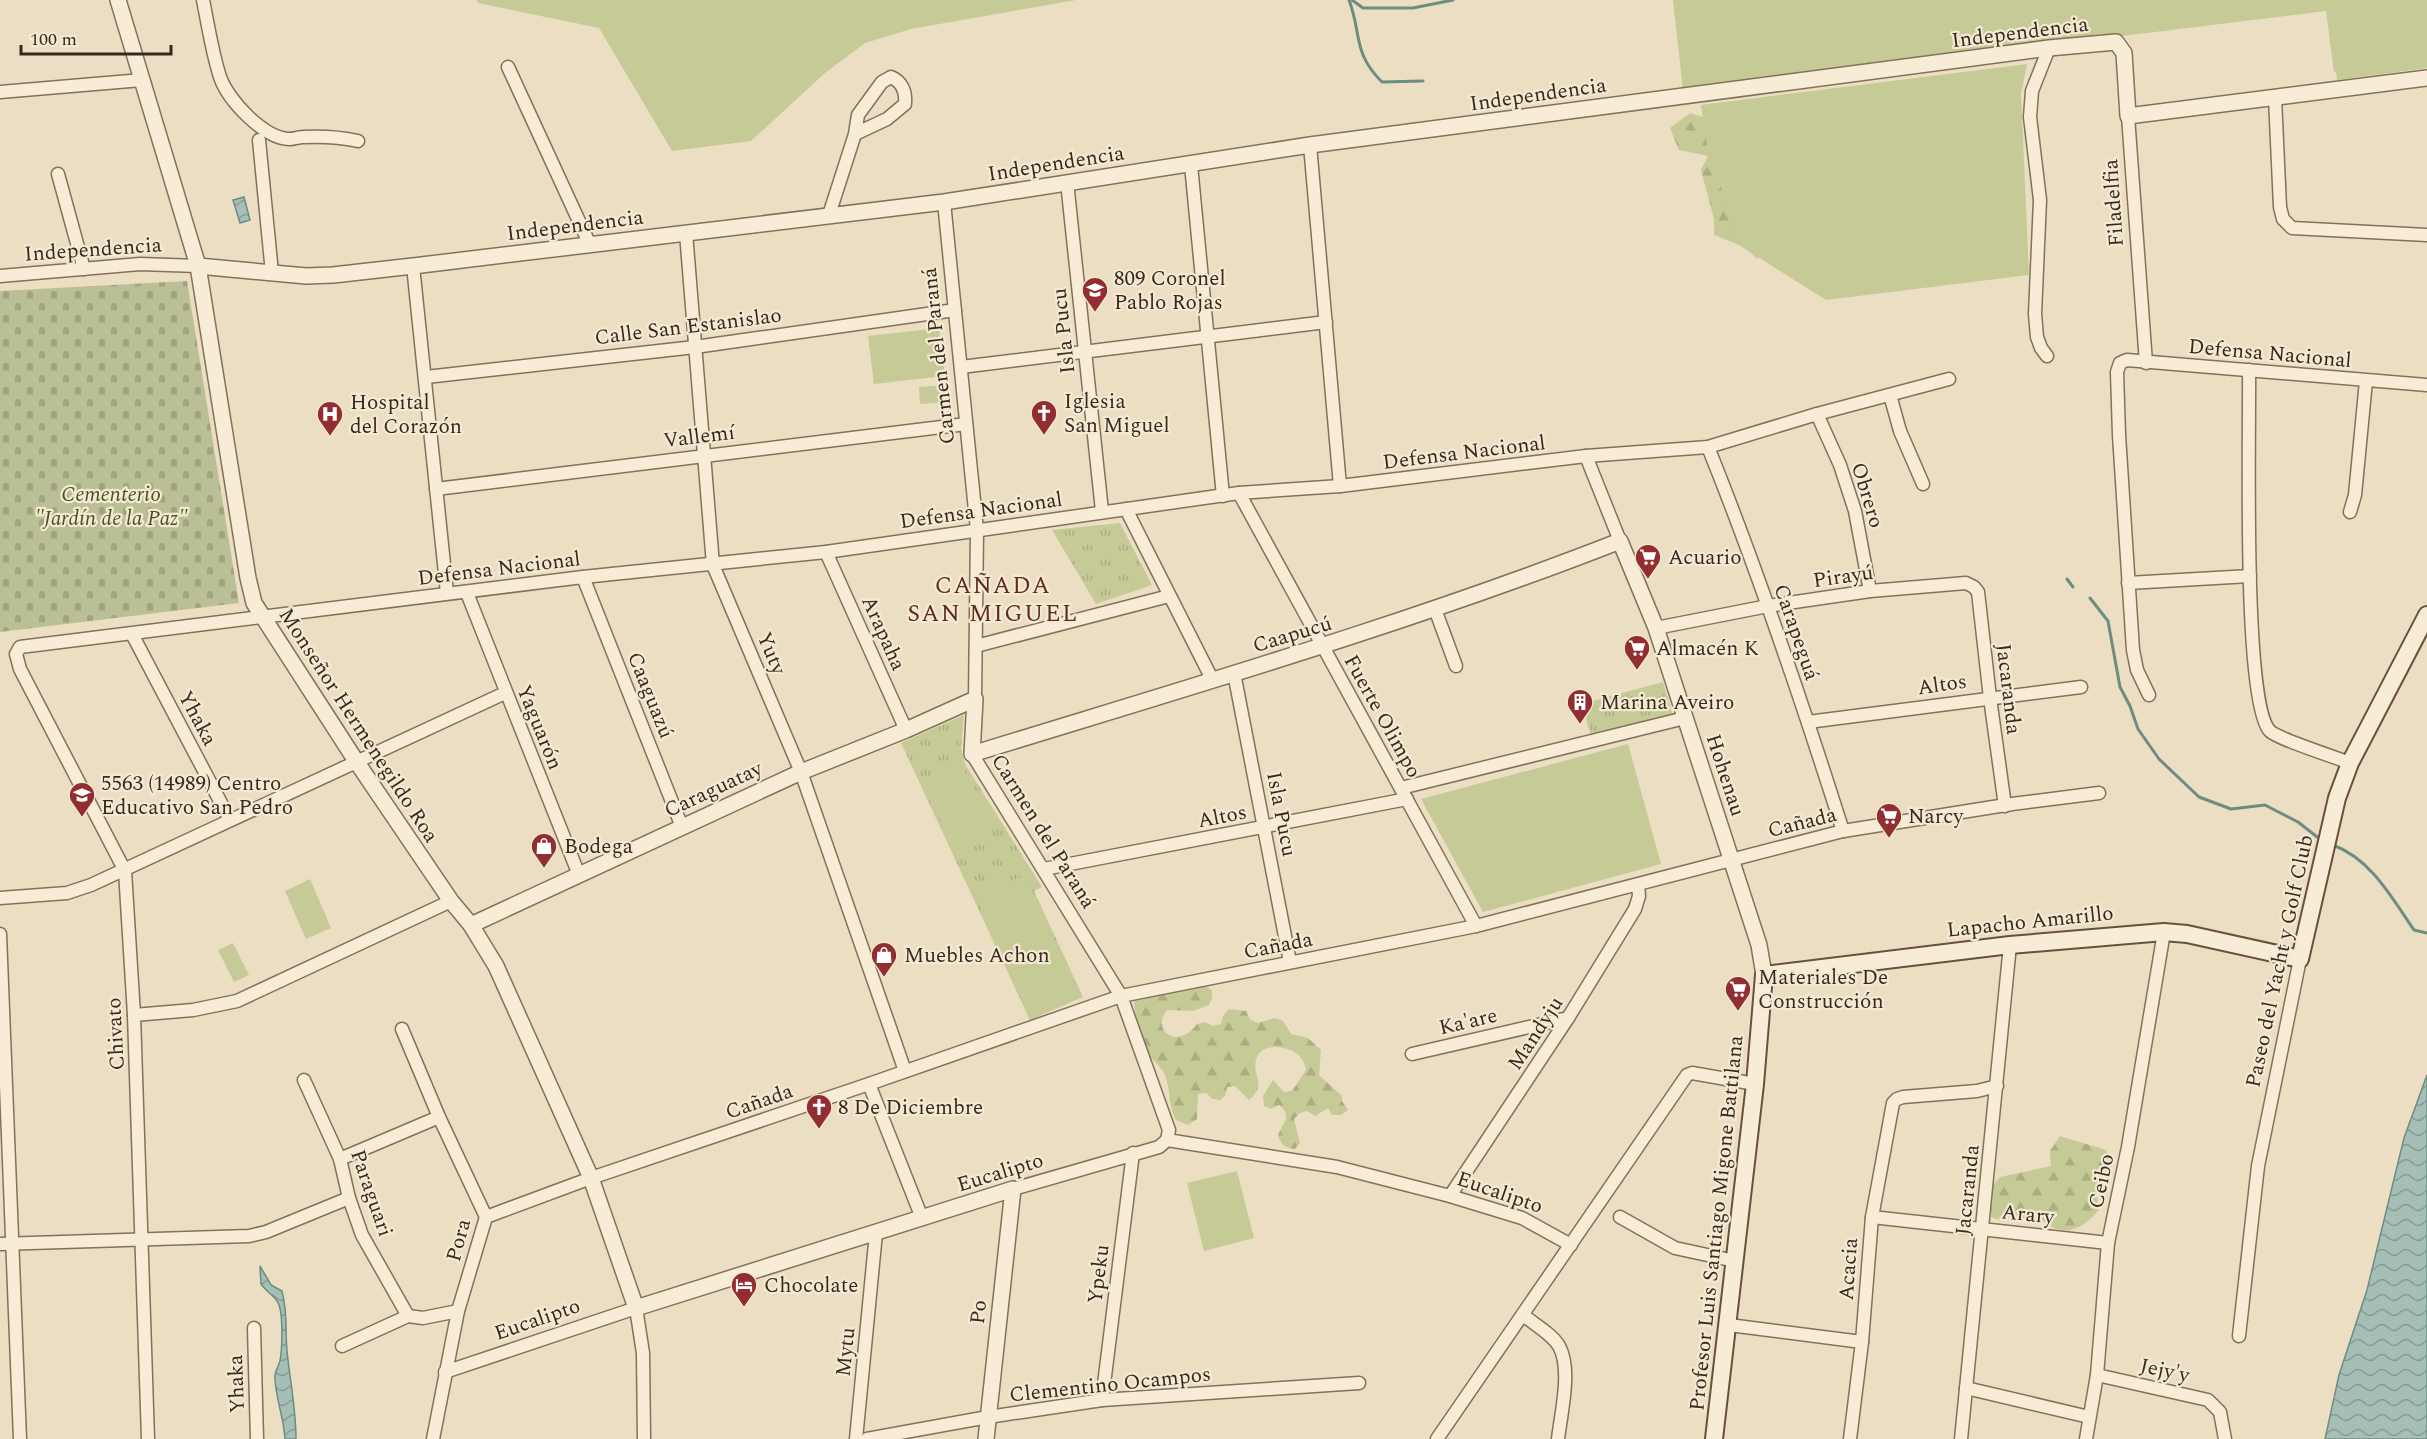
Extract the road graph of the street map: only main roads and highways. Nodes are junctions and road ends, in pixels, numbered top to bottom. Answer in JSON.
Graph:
{"nodes":[{"id":1,"x":2427,"y":615,"type":"edge"},
{"id":2,"x":2300,"y":959,"type":"joint"},
{"id":3,"x":1764,"y":975,"type":"joint"},
{"id":4,"x":1714,"y":1439,"type":"edge"}],
"edges":[{"from":1,"to":2,"type":"main road","name":"Paseo del Yacht y Golf Club"},
{"from":2,"to":3,"type":"main road","name":"Lapacho Amarillo"},
{"from":3,"to":4,"type":"main road","name":"Profesor Luis Santiago Migone Battilana"}]}
